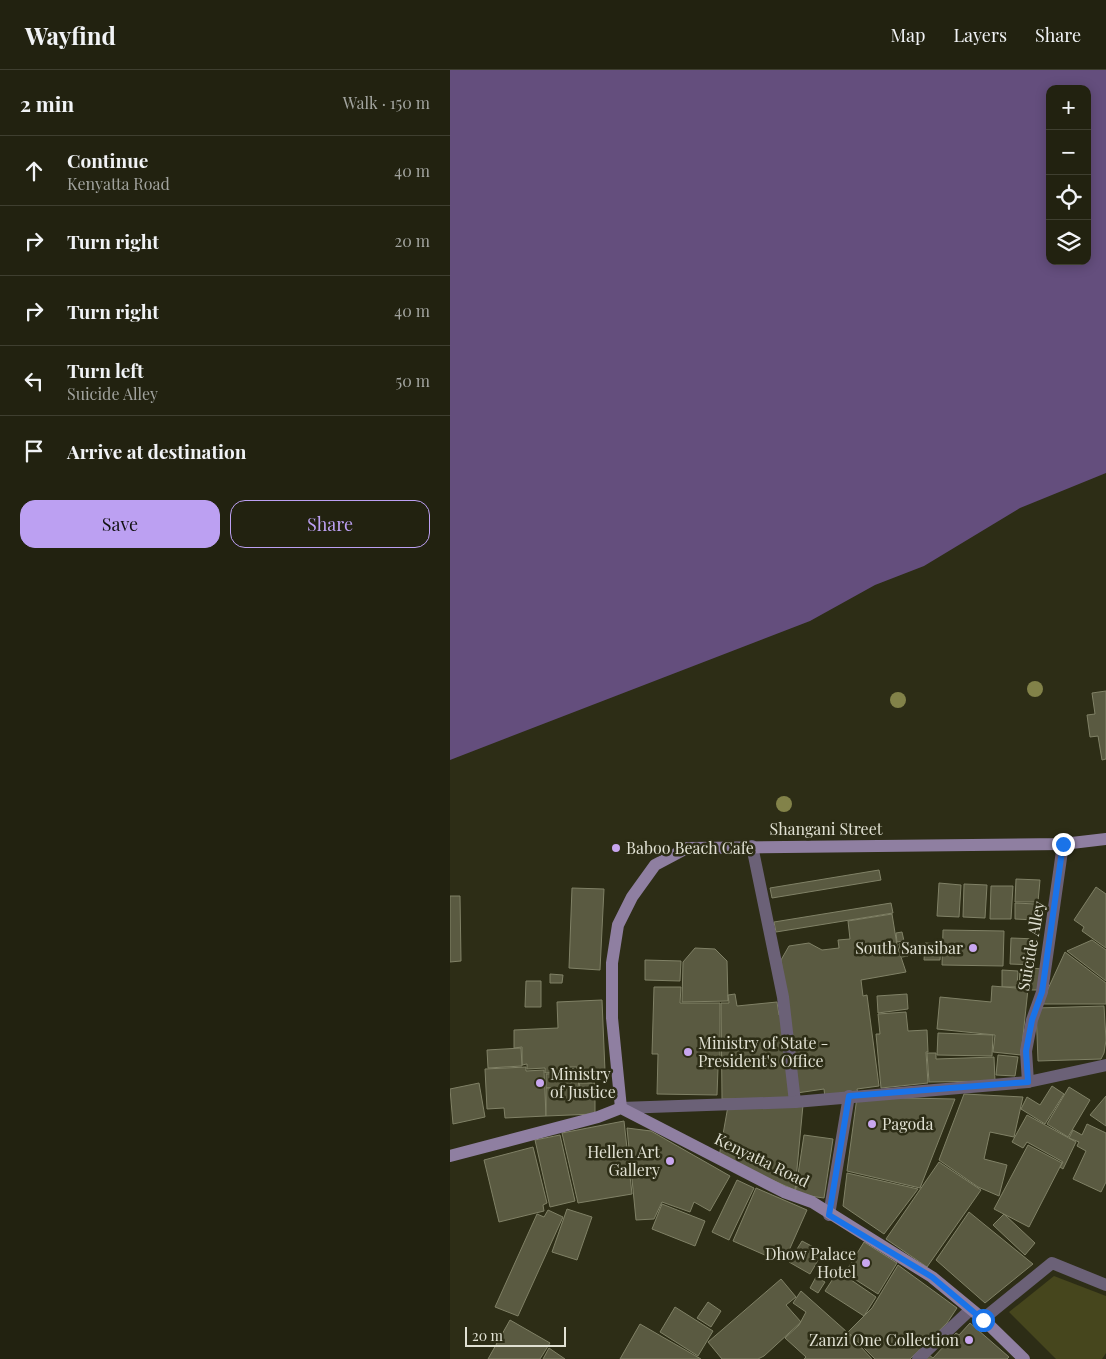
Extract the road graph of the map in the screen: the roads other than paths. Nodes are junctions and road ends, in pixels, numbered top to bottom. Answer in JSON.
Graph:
{"nodes":[{"id":1,"x":1106,"y":838,"type":"edge"},
{"id":2,"x":1063,"y":844,"type":"junction"},
{"id":3,"x":752,"y":846,"type":"junction"},
{"id":4,"x":1106,"y":1065,"type":"edge"},
{"id":5,"x":1028,"y":1082,"type":"junction"},
{"id":6,"x":849,"y":1096,"type":"junction"},
{"id":7,"x":795,"y":1102,"type":"junction"},
{"id":8,"x":621,"y":1108,"type":"junction"},
{"id":9,"x":450,"y":1156,"type":"edge"},
{"id":10,"x":829,"y":1215,"type":"junction"},
{"id":11,"x":1106,"y":1285,"type":"edge"},
{"id":12,"x":970,"y":1310,"type":"junction"},
{"id":13,"x":983,"y":1320,"type":"junction"},
{"id":14,"x":1018,"y":1357,"type":"edge"},
{"id":15,"x":918,"y":1359,"type":"edge"}],
"edges":[{"from":1,"to":2,"type":"main road","name":"Shangani Street"},
{"from":2,"to":3,"type":"main road","name":"Shangani Street"},
{"from":2,"to":5,"type":"street","name":"Suicide Alley"},
{"from":3,"to":7,"type":"street"},
{"from":3,"to":8,"type":"main road","name":"Shangani Street"},
{"from":4,"to":5,"type":"street"},
{"from":5,"to":6,"type":"street"},
{"from":6,"to":7,"type":"street"},
{"from":6,"to":10,"type":"street"},
{"from":7,"to":8,"type":"street"},
{"from":8,"to":9,"type":"main road"},
{"from":8,"to":10,"type":"main road","name":"Kenyatta Road"},
{"from":10,"to":12,"type":"main road","name":"Kenyatta Road"},
{"from":11,"to":13,"type":"street"},
{"from":12,"to":13,"type":"main road","name":"Kenyatta Road"},
{"from":12,"to":15,"type":"street"},
{"from":13,"to":14,"type":"main road","name":"Kenyatta Road"}]}
